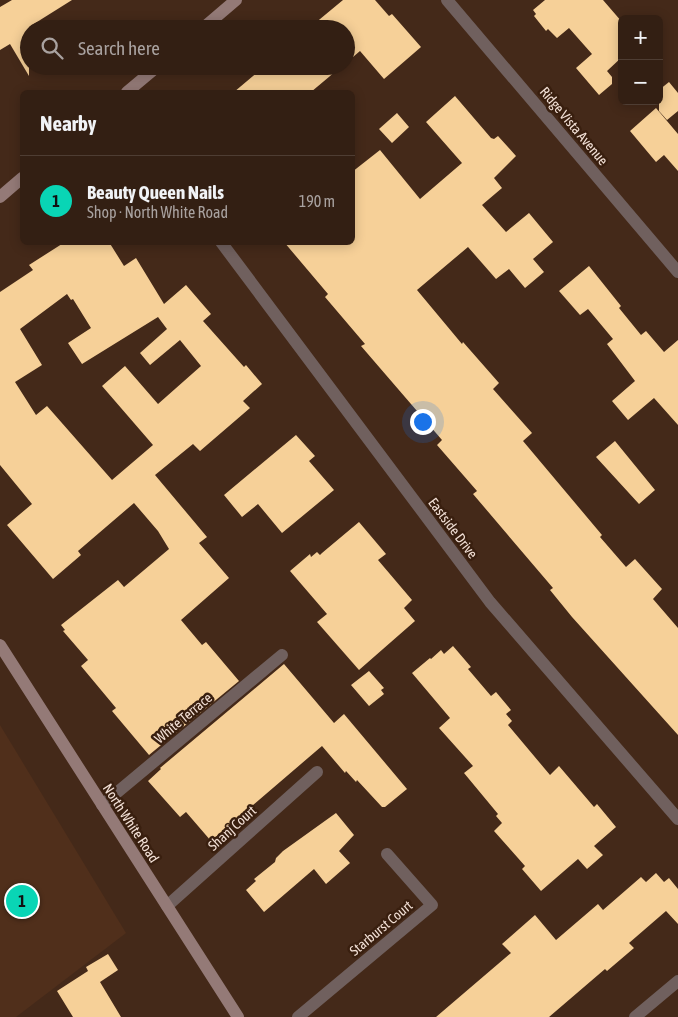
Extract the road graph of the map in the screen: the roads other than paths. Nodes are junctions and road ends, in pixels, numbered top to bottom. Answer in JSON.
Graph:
{"nodes":[{"id":1,"x":236,"y":0,"type":"edge"},
{"id":2,"x":448,"y":0,"type":"edge"},
{"id":3,"x":213,"y":20,"type":"edge"},
{"id":4,"x":147,"y":75,"type":"edge"},
{"id":5,"x":129,"y":90,"type":"edge"},
{"id":6,"x":20,"y":180,"type":"edge"},
{"id":7,"x":0,"y":196,"type":"edge"},
{"id":8,"x":223,"y":245,"type":"edge"},
{"id":9,"x":678,"y":272,"type":"edge"},
{"id":10,"x":0,"y":645,"type":"edge"},
{"id":11,"x":282,"y":655,"type":"dead end"},
{"id":12,"x":317,"y":772,"type":"dead end"},
{"id":13,"x":102,"y":805,"type":"junction"},
{"id":14,"x":678,"y":819,"type":"edge"},
{"id":15,"x":387,"y":854,"type":"dead end"},
{"id":16,"x":167,"y":906,"type":"junction"},
{"id":17,"x":678,"y":981,"type":"edge"},
{"id":18,"x":238,"y":1017,"type":"edge"},
{"id":19,"x":298,"y":1017,"type":"edge"},
{"id":20,"x":635,"y":1017,"type":"edge"}],
"edges":[{"from":1,"to":3,"type":"main road"},
{"from":2,"to":9,"type":"street","name":"Ridge Vista Avenue"},
{"from":4,"to":5,"type":"main road"},
{"from":6,"to":7,"type":"main road"},
{"from":8,"to":14,"type":"street","name":"Eastside Drive"},
{"from":10,"to":13,"type":"main road","name":"North White Road"},
{"from":11,"to":13,"type":"street","name":"White Terrace"},
{"from":12,"to":16,"type":"street","name":"Shanj Court"},
{"from":13,"to":16,"type":"main road","name":"North White Road"},
{"from":15,"to":19,"type":"street","name":"Starburst Court"},
{"from":16,"to":18,"type":"main road","name":"North White Road"},
{"from":17,"to":20,"type":"street"}]}
